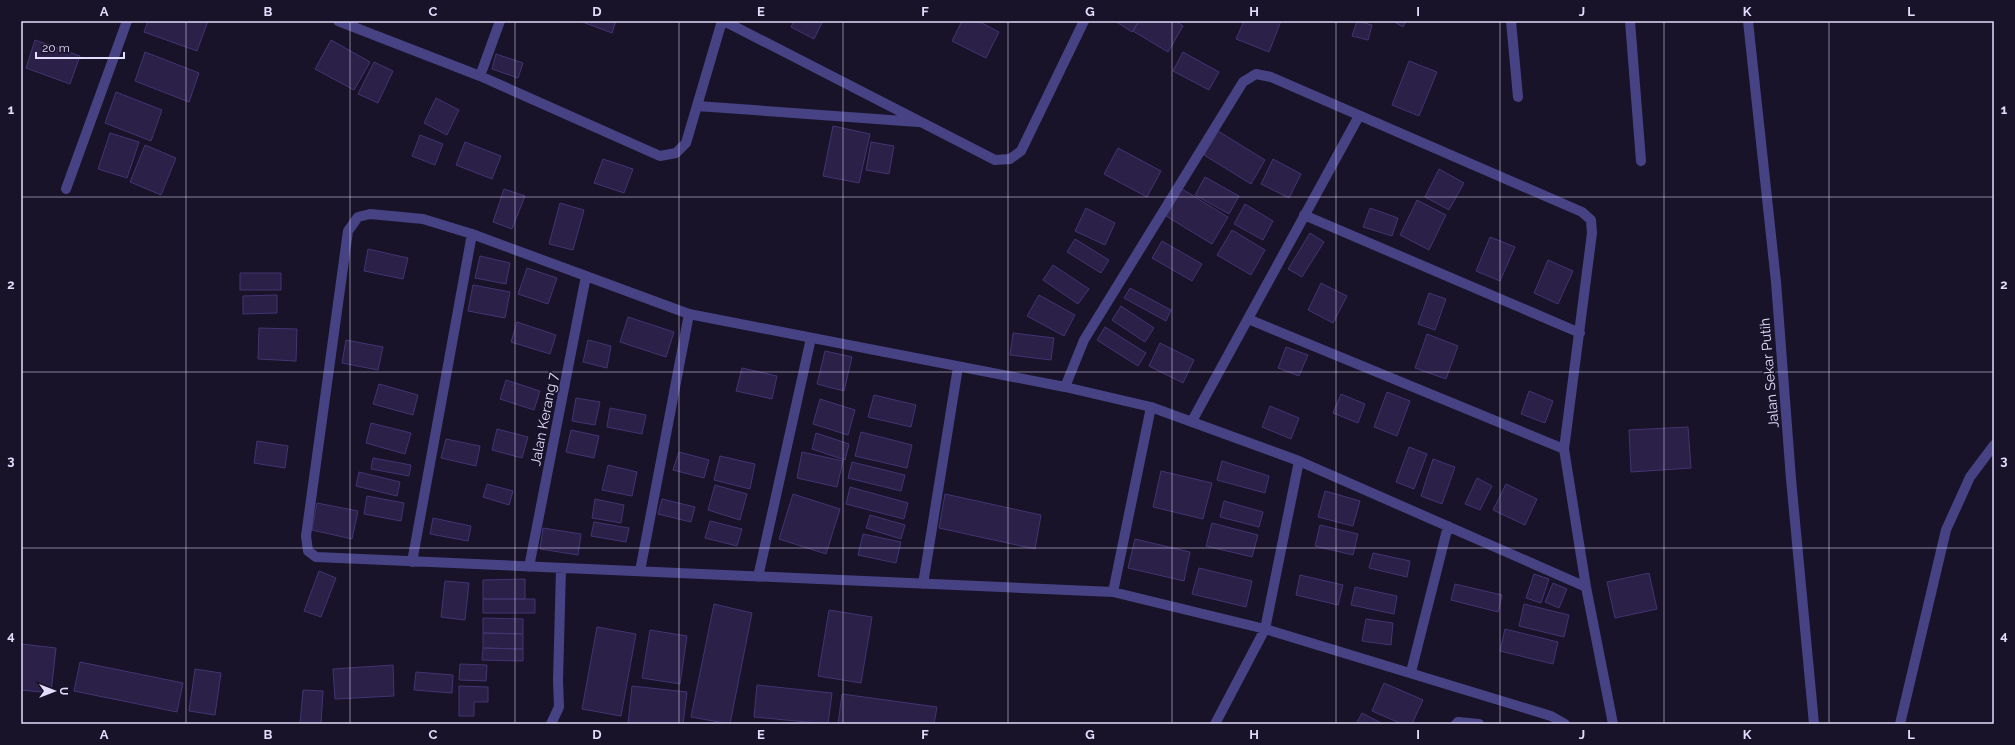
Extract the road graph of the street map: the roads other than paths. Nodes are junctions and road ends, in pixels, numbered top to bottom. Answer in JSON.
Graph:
{"nodes":[{"id":1,"x":127,"y":21,"type":"edge"},
{"id":2,"x":338,"y":21,"type":"edge"},
{"id":3,"x":500,"y":21,"type":"edge"},
{"id":4,"x":723,"y":21,"type":"edge"},
{"id":5,"x":1084,"y":21,"type":"edge"},
{"id":6,"x":1512,"y":21,"type":"edge"},
{"id":7,"x":1630,"y":21,"type":"edge"},
{"id":8,"x":1748,"y":21,"type":"edge"},
{"id":9,"x":480,"y":76,"type":"junction"},
{"id":10,"x":1518,"y":97,"type":"dead end"},
{"id":11,"x":697,"y":106,"type":"junction"},
{"id":12,"x":1359,"y":116,"type":"junction"},
{"id":13,"x":922,"y":122,"type":"junction"},
{"id":14,"x":1641,"y":161,"type":"dead end"},
{"id":15,"x":66,"y":189,"type":"dead end"},
{"id":16,"x":1304,"y":215,"type":"junction"},
{"id":17,"x":472,"y":234,"type":"junction"},
{"id":18,"x":586,"y":276,"type":"junction"},
{"id":19,"x":689,"y":314,"type":"junction"},
{"id":20,"x":1248,"y":319,"type":"junction"},
{"id":21,"x":1580,"y":333,"type":"junction"},
{"id":22,"x":811,"y":338,"type":"junction"},
{"id":23,"x":958,"y":366,"type":"junction"},
{"id":24,"x":1065,"y":387,"type":"junction"},
{"id":25,"x":1151,"y":407,"type":"junction"},
{"id":26,"x":1192,"y":421,"type":"junction"},
{"id":27,"x":1994,"y":445,"type":"edge"},
{"id":28,"x":1564,"y":449,"type":"junction"},
{"id":29,"x":1299,"y":461,"type":"junction"},
{"id":30,"x":1448,"y":526,"type":"junction"},
{"id":31,"x":412,"y":562,"type":"junction"},
{"id":32,"x":529,"y":567,"type":"junction"},
{"id":33,"x":562,"y":569,"type":"junction"},
{"id":34,"x":640,"y":571,"type":"junction"},
{"id":35,"x":758,"y":577,"type":"junction"},
{"id":36,"x":923,"y":584,"type":"junction"},
{"id":37,"x":1586,"y":587,"type":"junction"},
{"id":38,"x":1113,"y":592,"type":"junction"},
{"id":39,"x":1266,"y":629,"type":"junction"},
{"id":40,"x":1411,"y":672,"type":"junction"},
{"id":41,"x":551,"y":724,"type":"edge"},
{"id":42,"x":1215,"y":724,"type":"edge"},
{"id":43,"x":1456,"y":724,"type":"edge"},
{"id":44,"x":1479,"y":724,"type":"edge"},
{"id":45,"x":1565,"y":724,"type":"edge"},
{"id":46,"x":1613,"y":724,"type":"edge"},
{"id":47,"x":1814,"y":724,"type":"edge"},
{"id":48,"x":1900,"y":724,"type":"edge"}],
"edges":[{"from":1,"to":15,"type":"street"},
{"from":2,"to":9,"type":"street"},
{"from":3,"to":9,"type":"street"},
{"from":4,"to":11,"type":"street"},
{"from":4,"to":13,"type":"street"},
{"from":5,"to":13,"type":"street"},
{"from":6,"to":10,"type":"street"},
{"from":7,"to":14,"type":"street"},
{"from":8,"to":47,"type":"street","name":"Jalan Sekar Putih"},
{"from":9,"to":11,"type":"street"},
{"from":11,"to":13,"type":"street"},
{"from":12,"to":16,"type":"street"},
{"from":12,"to":21,"type":"street"},
{"from":12,"to":24,"type":"street"},
{"from":16,"to":20,"type":"street"},
{"from":16,"to":21,"type":"street"},
{"from":17,"to":18,"type":"street"},
{"from":17,"to":31,"type":"street"},
{"from":17,"to":31,"type":"street"},
{"from":18,"to":19,"type":"street"},
{"from":18,"to":32,"type":"street","name":"Jalan Kerang 7"},
{"from":19,"to":22,"type":"street"},
{"from":19,"to":34,"type":"street"},
{"from":20,"to":26,"type":"street"},
{"from":20,"to":28,"type":"street"},
{"from":21,"to":28,"type":"street"},
{"from":22,"to":23,"type":"street"},
{"from":22,"to":35,"type":"street"},
{"from":23,"to":24,"type":"street"},
{"from":23,"to":36,"type":"street"},
{"from":24,"to":25,"type":"street"},
{"from":25,"to":26,"type":"street"},
{"from":25,"to":38,"type":"street"},
{"from":26,"to":29,"type":"street"},
{"from":27,"to":48,"type":"street"},
{"from":28,"to":37,"type":"street"},
{"from":29,"to":30,"type":"street"},
{"from":29,"to":39,"type":"street"},
{"from":30,"to":37,"type":"street"},
{"from":30,"to":40,"type":"street"},
{"from":31,"to":32,"type":"street"},
{"from":32,"to":33,"type":"street"},
{"from":33,"to":34,"type":"street"},
{"from":33,"to":41,"type":"street"},
{"from":34,"to":35,"type":"street"},
{"from":35,"to":36,"type":"street"},
{"from":36,"to":38,"type":"street"},
{"from":37,"to":46,"type":"street"},
{"from":38,"to":39,"type":"street"},
{"from":39,"to":40,"type":"street"},
{"from":39,"to":42,"type":"street"},
{"from":40,"to":45,"type":"street"},
{"from":43,"to":44,"type":"street"}]}
